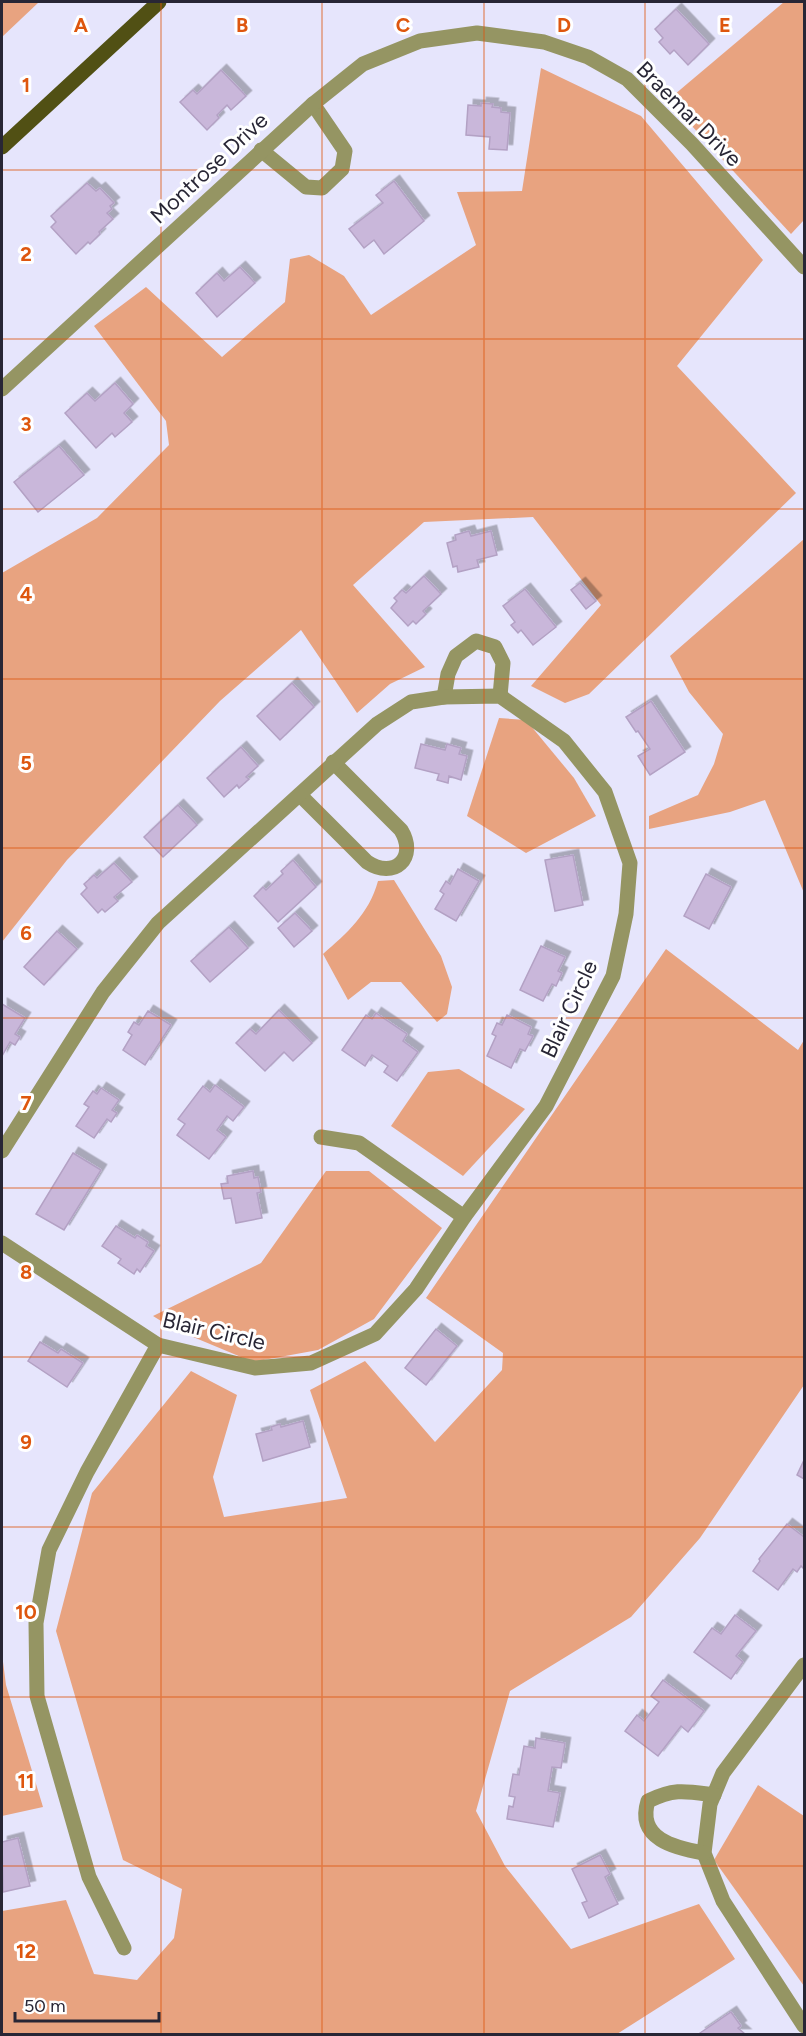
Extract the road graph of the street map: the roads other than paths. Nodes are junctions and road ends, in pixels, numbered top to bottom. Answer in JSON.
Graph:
{"nodes":[{"id":1,"x":159,"y":2,"type":"edge"},
{"id":2,"x":477,"y":33,"type":"joint"},
{"id":3,"x":313,"y":104,"type":"junction"},
{"id":4,"x":2,"y":147,"type":"edge"},
{"id":5,"x":261,"y":150,"type":"junction"},
{"id":6,"x":804,"y":267,"type":"edge"},
{"id":7,"x":2,"y":389,"type":"edge"},
{"id":8,"x":444,"y":696,"type":"junction"},
{"id":9,"x":500,"y":696,"type":"junction"},
{"id":10,"x":333,"y":762,"type":"junction"},
{"id":11,"x":300,"y":795,"type":"junction"},
{"id":12,"x":321,"y":1137,"type":"dead end"},
{"id":13,"x":2,"y":1151,"type":"edge"},
{"id":14,"x":464,"y":1217,"type":"junction"},
{"id":15,"x":2,"y":1243,"type":"edge"},
{"id":16,"x":158,"y":1345,"type":"junction"},
{"id":17,"x":804,"y":1665,"type":"edge"},
{"id":18,"x":714,"y":1795,"type":"junction"},
{"id":19,"x":704,"y":1853,"type":"junction"},
{"id":20,"x":124,"y":1948,"type":"dead end"},
{"id":21,"x":804,"y":2026,"type":"edge"}],
"edges":[{"from":1,"to":4,"type":"main road"},
{"from":2,"to":3,"type":"street","name":"Montrose Drive"},
{"from":2,"to":6,"type":"street","name":"Braemar Drive"},
{"from":3,"to":5,"type":"street","name":"Montrose Drive"},
{"from":3,"to":5,"type":"street"},
{"from":5,"to":7,"type":"street","name":"Montrose Drive"},
{"from":8,"to":9,"type":"street"},
{"from":8,"to":9,"type":"street"},
{"from":8,"to":10,"type":"street"},
{"from":9,"to":14,"type":"street","name":"Blair Circle"},
{"from":10,"to":11,"type":"street"},
{"from":10,"to":11,"type":"street"},
{"from":11,"to":13,"type":"street"},
{"from":12,"to":14,"type":"street"},
{"from":14,"to":16,"type":"street","name":"Blair Circle"},
{"from":15,"to":16,"type":"street","name":"Blair Circle"},
{"from":16,"to":20,"type":"street"},
{"from":17,"to":18,"type":"street"},
{"from":18,"to":19,"type":"street"},
{"from":18,"to":19,"type":"street"},
{"from":19,"to":21,"type":"street"}]}
